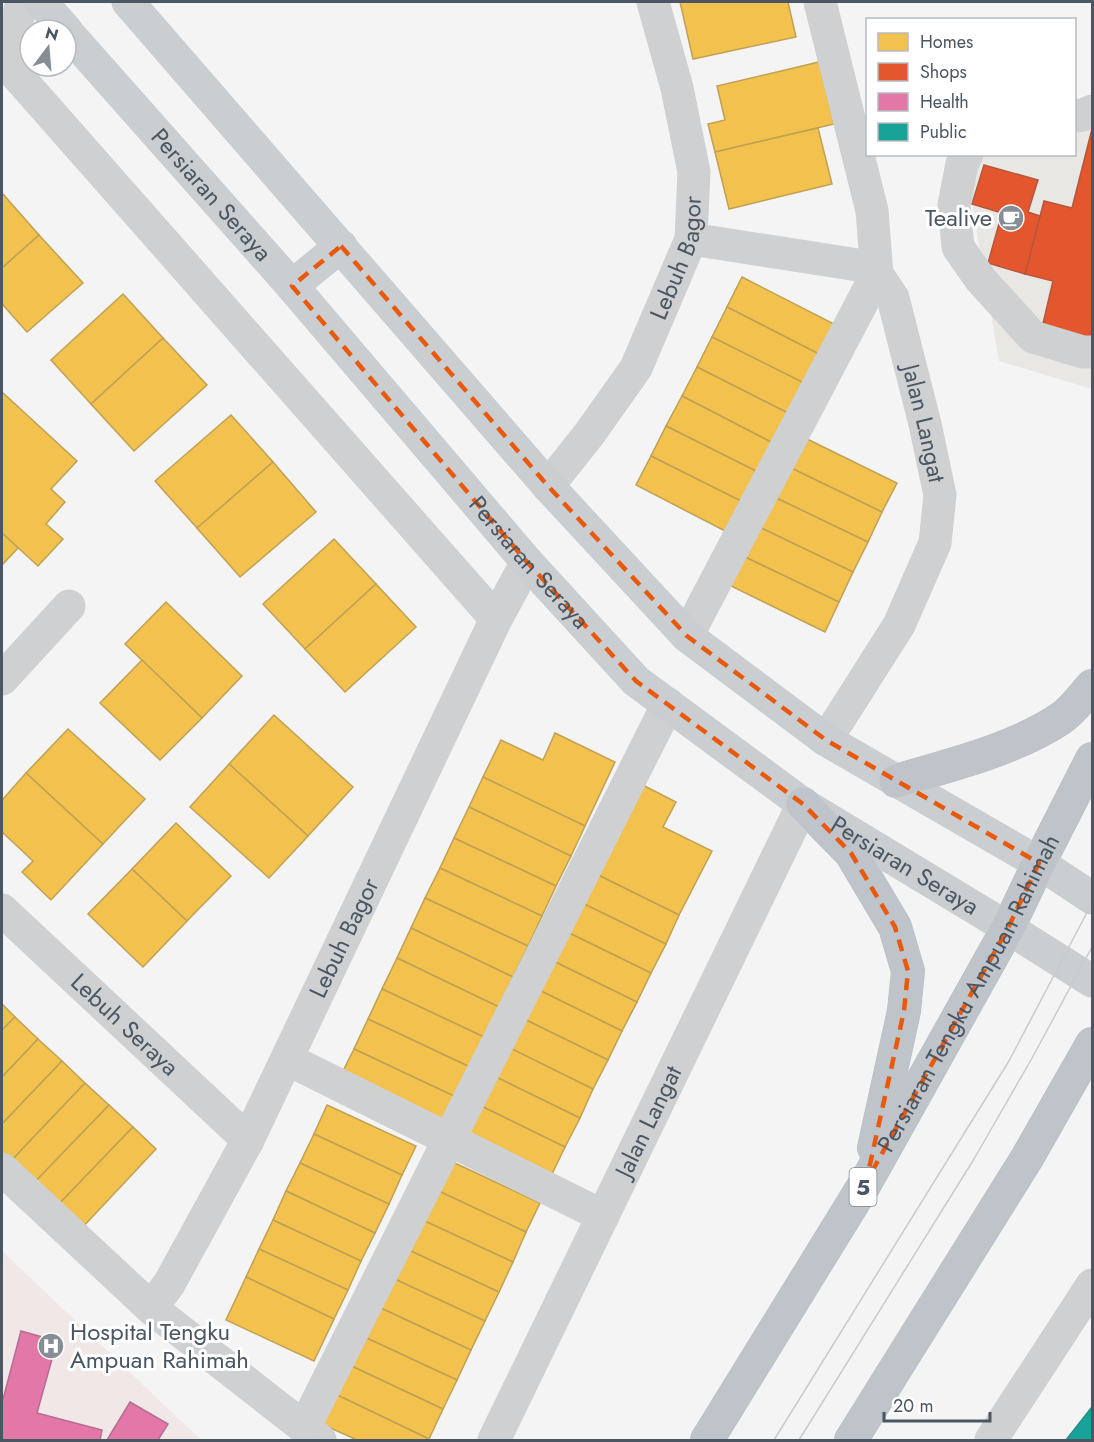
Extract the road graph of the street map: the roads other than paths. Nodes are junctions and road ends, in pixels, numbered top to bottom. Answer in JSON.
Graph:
{"nodes":[{"id":1,"x":22,"y":2,"type":"edge"},
{"id":2,"x":41,"y":2,"type":"edge"},
{"id":3,"x":128,"y":2,"type":"edge"},
{"id":4,"x":653,"y":2,"type":"edge"},
{"id":5,"x":820,"y":2,"type":"edge"},
{"id":6,"x":53,"y":18,"type":"edge"},
{"id":7,"x":78,"y":49,"type":"edge"},
{"id":8,"x":13,"y":63,"type":"edge"},
{"id":9,"x":1092,"y":111,"type":"edge"},
{"id":10,"x":1076,"y":116,"type":"edge"},
{"id":11,"x":967,"y":156,"type":"edge"},
{"id":12,"x":691,"y":239,"type":"junction"},
{"id":13,"x":340,"y":246,"type":"junction"},
{"id":14,"x":877,"y":274,"type":"junction"},
{"id":15,"x":292,"y":286,"type":"junction"},
{"id":16,"x":1092,"y":352,"type":"edge"},
{"id":17,"x":548,"y":486,"type":"junction"},
{"id":18,"x":527,"y":562,"type":"junction"},
{"id":19,"x":69,"y":606,"type":"dead end"},
{"id":20,"x":496,"y":619,"type":"junction"},
{"id":21,"x":687,"y":636,"type":"junction"},
{"id":22,"x":2,"y":679,"type":"edge"},
{"id":23,"x":1092,"y":686,"type":"edge"},
{"id":24,"x":668,"y":704,"type":"junction"},
{"id":25,"x":826,"y":740,"type":"junction"},
{"id":26,"x":1092,"y":759,"type":"edge"},
{"id":27,"x":896,"y":781,"type":"junction"},
{"id":28,"x":804,"y":804,"type":"junction"},
{"id":29,"x":1039,"y":863,"type":"junction"},
{"id":30,"x":1092,"y":898,"type":"edge"},
{"id":31,"x":2,"y":910,"type":"edge"},
{"id":32,"x":1008,"y":928,"type":"junction"},
{"id":33,"x":1092,"y":981,"type":"edge"},
{"id":34,"x":1092,"y":1044,"type":"edge"},
{"id":35,"x":287,"y":1059,"type":"junction"},
{"id":36,"x":449,"y":1139,"type":"junction"},
{"id":37,"x":248,"y":1140,"type":"junction"},
{"id":38,"x":2,"y":1169,"type":"edge"},
{"id":39,"x":866,"y":1182,"type":"junction"},
{"id":40,"x":603,"y":1216,"type":"junction"},
{"id":41,"x":1092,"y":1285,"type":"edge"},
{"id":42,"x":151,"y":1308,"type":"junction"},
{"id":43,"x":312,"y":1434,"type":"edge"},
{"id":44,"x":494,"y":1440,"type":"edge"},
{"id":45,"x":707,"y":1440,"type":"edge"},
{"id":46,"x":851,"y":1440,"type":"edge"},
{"id":47,"x":991,"y":1440,"type":"edge"}],
"edges":[{"from":1,"to":8,"type":"street"},
{"from":2,"to":6,"type":"main road","name":"Persiaran Seraya"},
{"from":3,"to":13,"type":"main road"},
{"from":4,"to":12,"type":"street","name":"Lebuh Bagor"},
{"from":5,"to":14,"type":"street"},
{"from":7,"to":15,"type":"main road","name":"Persiaran Seraya"},
{"from":8,"to":20,"type":"street"},
{"from":9,"to":10,"type":"street"},
{"from":11,"to":16,"type":"street"},
{"from":12,"to":14,"type":"street"},
{"from":12,"to":17,"type":"street","name":"Lebuh Bagor"},
{"from":13,"to":15,"type":"main road"},
{"from":13,"to":17,"type":"main road"},
{"from":14,"to":21,"type":"street"},
{"from":14,"to":25,"type":"street","name":"Jalan Langat"},
{"from":15,"to":18,"type":"main road","name":"Persiaran Seraya"},
{"from":17,"to":21,"type":"main road"},
{"from":18,"to":20,"type":"street","name":"Lebuh Bagor"},
{"from":18,"to":24,"type":"main road","name":"Persiaran Seraya"},
{"from":19,"to":22,"type":"street"},
{"from":20,"to":35,"type":"street","name":"Lebuh Bagor"},
{"from":21,"to":25,"type":"main road"},
{"from":23,"to":27,"type":"highway"},
{"from":24,"to":28,"type":"main road","name":"Persiaran Seraya"},
{"from":24,"to":36,"type":"street"},
{"from":25,"to":27,"type":"main road"},
{"from":26,"to":29,"type":"highway","name":"Persiaran Tengku Ampuan Rahimah","number":"5"},
{"from":27,"to":29,"type":"main road"},
{"from":28,"to":32,"type":"main road","name":"Persiaran Seraya"},
{"from":28,"to":39,"type":"highway"},
{"from":28,"to":40,"type":"street","name":"Jalan Langat"},
{"from":29,"to":30,"type":"main road"},
{"from":29,"to":32,"type":"highway","name":"Persiaran Tengku Ampuan Rahimah","number":"5"},
{"from":31,"to":37,"type":"street","name":"Lebuh Seraya"},
{"from":32,"to":33,"type":"main road","name":"Persiaran Seraya"},
{"from":32,"to":39,"type":"highway","name":"Persiaran Tengku Ampuan Rahimah","number":"5"},
{"from":34,"to":46,"type":"highway"},
{"from":35,"to":36,"type":"street"},
{"from":35,"to":37,"type":"street","name":"Lebuh Bagor"},
{"from":36,"to":40,"type":"street"},
{"from":36,"to":43,"type":"street"},
{"from":37,"to":42,"type":"street","name":"Lebuh Bagor"},
{"from":38,"to":42,"type":"street"},
{"from":39,"to":45,"type":"highway","name":"Persiaran Tengku Ampuan Rahimah","number":"5"},
{"from":40,"to":44,"type":"street","name":"Jalan Langat"},
{"from":41,"to":47,"type":"street"},
{"from":42,"to":43,"type":"street"}]}
